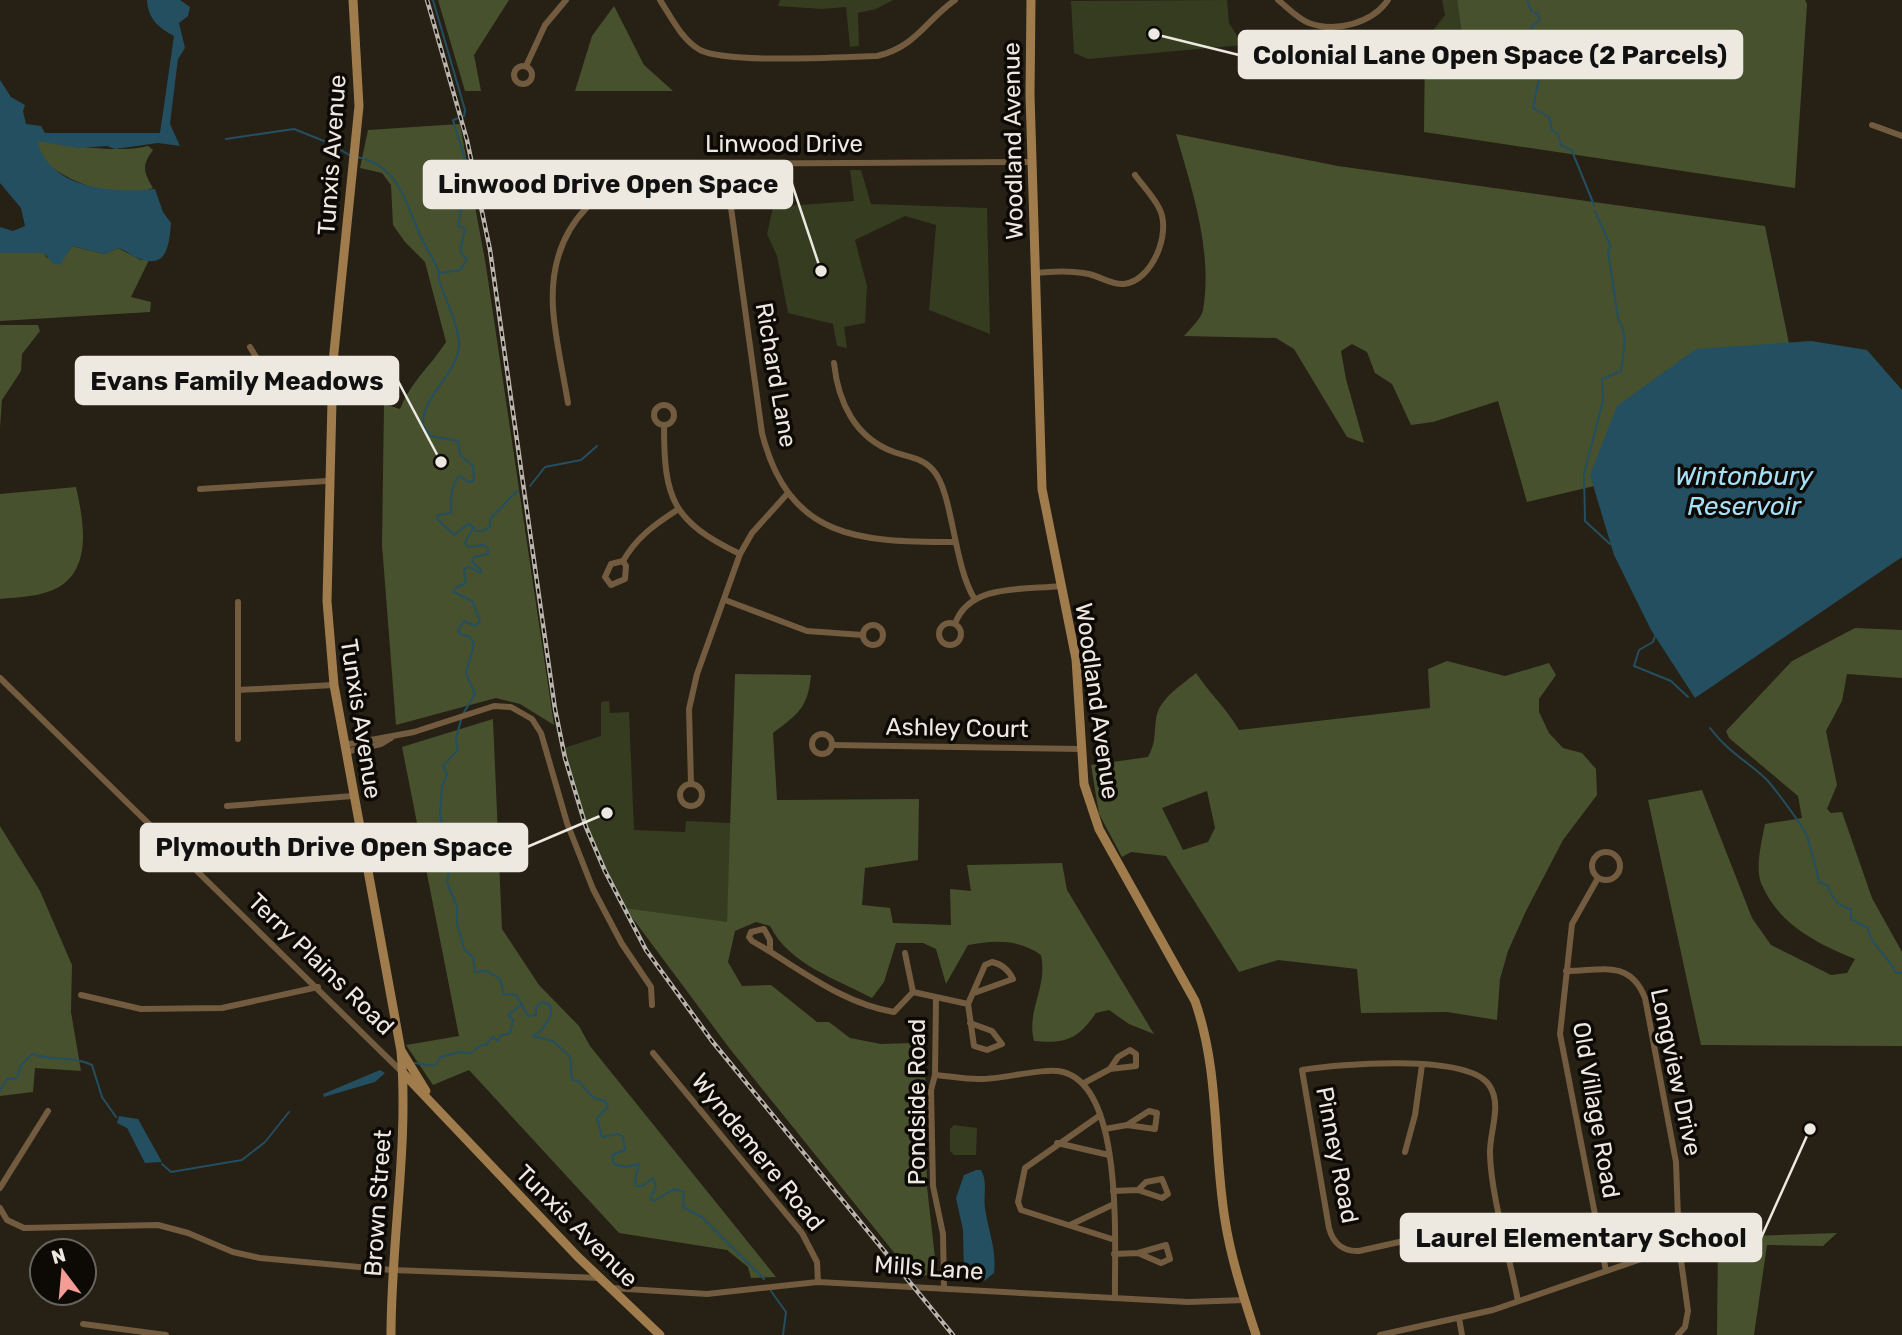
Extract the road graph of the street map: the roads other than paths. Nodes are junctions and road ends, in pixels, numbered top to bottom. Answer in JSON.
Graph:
{"nodes":[{"id":1,"x":353,"y":0,"type":"edge"},
{"id":2,"x":566,"y":0,"type":"edge"},
{"id":3,"x":660,"y":0,"type":"edge"},
{"id":4,"x":955,"y":0,"type":"edge"},
{"id":5,"x":1031,"y":0,"type":"edge"},
{"id":6,"x":1278,"y":0,"type":"edge"},
{"id":7,"x":1388,"y":0,"type":"edge"},
{"id":8,"x":526,"y":66,"type":"dead end"},
{"id":9,"x":1872,"y":125,"type":"dead end"},
{"id":10,"x":1902,"y":136,"type":"edge"},
{"id":11,"x":1032,"y":162,"type":"junction"},
{"id":12,"x":725,"y":164,"type":"junction"},
{"id":13,"x":525,"y":173,"type":"dead end"},
{"id":14,"x":1135,"y":175,"type":"dead end"},
{"id":15,"x":604,"y":191,"type":"junction"},
{"id":16,"x":1035,"y":273,"type":"junction"},
{"id":17,"x":250,"y":346,"type":"dead end"},
{"id":18,"x":332,"y":362,"type":"junction"},
{"id":19,"x":834,"y":363,"type":"dead end"},
{"id":20,"x":568,"y":403,"type":"dead end"},
{"id":21,"x":664,"y":425,"type":"dead end"},
{"id":22,"x":327,"y":481,"type":"junction"},
{"id":23,"x":200,"y":489,"type":"dead end"},
{"id":24,"x":788,"y":493,"type":"junction"},
{"id":25,"x":677,"y":510,"type":"junction"},
{"id":26,"x":954,"y":542,"type":"junction"},
{"id":27,"x":740,"y":554,"type":"junction"},
{"id":28,"x":622,"y":561,"type":"dead end"},
{"id":29,"x":1061,"y":586,"type":"junction"},
{"id":30,"x":974,"y":598,"type":"junction"},
{"id":31,"x":725,"y":600,"type":"junction"},
{"id":32,"x":238,"y":602,"type":"dead end"},
{"id":33,"x":955,"y":624,"type":"dead end"},
{"id":34,"x":863,"y":635,"type":"dead end"},
{"id":35,"x":0,"y":678,"type":"edge"},
{"id":36,"x":334,"y":685,"type":"junction"},
{"id":37,"x":238,"y":690,"type":"junction"},
{"id":38,"x":238,"y":738,"type":"dead end"},
{"id":39,"x":832,"y":745,"type":"dead end"},
{"id":40,"x":345,"y":748,"type":"junction"},
{"id":41,"x":1081,"y":749,"type":"junction"},
{"id":42,"x":691,"y":784,"type":"dead end"},
{"id":43,"x":353,"y":796,"type":"junction"},
{"id":44,"x":227,"y":806,"type":"dead end"},
{"id":45,"x":1598,"y":878,"type":"junction"},
{"id":46,"x":770,"y":951,"type":"dead end"},
{"id":47,"x":905,"y":953,"type":"dead end"},
{"id":48,"x":1566,"y":971,"type":"junction"},
{"id":49,"x":318,"y":987,"type":"junction"},
{"id":50,"x":913,"y":992,"type":"junction"},
{"id":51,"x":974,"y":993,"type":"junction"},
{"id":52,"x":81,"y":995,"type":"dead end"},
{"id":53,"x":936,"y":998,"type":"junction"},
{"id":54,"x":968,"y":1004,"type":"junction"},
{"id":55,"x":652,"y":1005,"type":"dead end"},
{"id":56,"x":970,"y":1023,"type":"junction"},
{"id":57,"x":401,"y":1051,"type":"junction"},
{"id":58,"x":653,"y":1053,"type":"dead end"},
{"id":59,"x":1422,"y":1065,"type":"junction"},
{"id":60,"x":1110,"y":1069,"type":"dead end"},
{"id":61,"x":403,"y":1073,"type":"junction"},
{"id":62,"x":935,"y":1074,"type":"junction"},
{"id":63,"x":1084,"y":1083,"type":"junction"},
{"id":64,"x":48,"y":1111,"type":"dead end"},
{"id":65,"x":441,"y":1115,"type":"junction"},
{"id":66,"x":1099,"y":1116,"type":"junction"},
{"id":67,"x":1127,"y":1125,"type":"junction"},
{"id":68,"x":1105,"y":1129,"type":"junction"},
{"id":69,"x":1057,"y":1143,"type":"junction"},
{"id":70,"x":1405,"y":1152,"type":"dead end"},
{"id":71,"x":1109,"y":1155,"type":"junction"},
{"id":72,"x":0,"y":1188,"type":"edge"},
{"id":73,"x":1138,"y":1190,"type":"dead end"},
{"id":74,"x":1113,"y":1191,"type":"junction"},
{"id":75,"x":1114,"y":1204,"type":"junction"},
{"id":76,"x":0,"y":1208,"type":"edge"},
{"id":77,"x":1502,"y":1219,"type":"junction"},
{"id":78,"x":1070,"y":1225,"type":"junction"},
{"id":79,"x":1115,"y":1240,"type":"junction"},
{"id":80,"x":1679,"y":1246,"type":"junction"},
{"id":81,"x":1138,"y":1253,"type":"junction"},
{"id":82,"x":1114,"y":1254,"type":"junction"},
{"id":83,"x":392,"y":1270,"type":"junction"},
{"id":84,"x":1606,"y":1271,"type":"junction"},
{"id":85,"x":600,"y":1278,"type":"junction"},
{"id":86,"x":818,"y":1282,"type":"junction"},
{"id":87,"x":611,"y":1288,"type":"junction"},
{"id":88,"x":944,"y":1288,"type":"junction"},
{"id":89,"x":1115,"y":1298,"type":"junction"},
{"id":90,"x":1245,"y":1300,"type":"junction"},
{"id":91,"x":1518,"y":1301,"type":"junction"},
{"id":92,"x":1459,"y":1318,"type":"junction"},
{"id":93,"x":83,"y":1324,"type":"dead end"},
{"id":94,"x":157,"y":1334,"type":"edge"},
{"id":95,"x":166,"y":1335,"type":"edge"},
{"id":96,"x":391,"y":1335,"type":"edge"},
{"id":97,"x":660,"y":1335,"type":"edge"},
{"id":98,"x":1255,"y":1335,"type":"edge"},
{"id":99,"x":1380,"y":1335,"type":"edge"},
{"id":100,"x":1462,"y":1335,"type":"edge"},
{"id":101,"x":1678,"y":1335,"type":"edge"}],
"edges":[{"from":1,"to":18,"type":"street","name":"Tunxis Avenue"},
{"from":2,"to":8,"type":"street"},
{"from":3,"to":4,"type":"street"},
{"from":5,"to":11,"type":"street","name":"Woodland Avenue"},
{"from":6,"to":7,"type":"street"},
{"from":9,"to":10,"type":"street"},
{"from":11,"to":12,"type":"street","name":"Linwood Drive"},
{"from":11,"to":16,"type":"street","name":"Woodland Avenue"},
{"from":12,"to":15,"type":"street","name":"Linwood Drive"},
{"from":12,"to":24,"type":"street","name":"Richard Lane"},
{"from":13,"to":15,"type":"street"},
{"from":14,"to":16,"type":"street"},
{"from":15,"to":20,"type":"street","name":"Linwood Drive"},
{"from":16,"to":29,"type":"street","name":"Woodland Avenue"},
{"from":17,"to":18,"type":"street"},
{"from":18,"to":22,"type":"street","name":"Tunxis Avenue"},
{"from":19,"to":26,"type":"street"},
{"from":21,"to":25,"type":"street"},
{"from":22,"to":23,"type":"street"},
{"from":22,"to":36,"type":"street","name":"Tunxis Avenue"},
{"from":24,"to":26,"type":"street","name":"Richard Lane"},
{"from":24,"to":27,"type":"street"},
{"from":25,"to":27,"type":"street"},
{"from":25,"to":28,"type":"street"},
{"from":26,"to":30,"type":"street"},
{"from":27,"to":31,"type":"street"},
{"from":29,"to":30,"type":"street"},
{"from":29,"to":41,"type":"street","name":"Woodland Avenue"},
{"from":30,"to":33,"type":"street"},
{"from":31,"to":34,"type":"street"},
{"from":31,"to":42,"type":"street"},
{"from":32,"to":37,"type":"street"},
{"from":35,"to":49,"type":"street","name":"Terry Plains Road"},
{"from":36,"to":37,"type":"street"},
{"from":36,"to":40,"type":"street","name":"Tunxis Avenue"},
{"from":37,"to":38,"type":"street"},
{"from":39,"to":41,"type":"street","name":"Ashley Court"},
{"from":40,"to":43,"type":"street","name":"Tunxis Avenue"},
{"from":40,"to":55,"type":"street"},
{"from":41,"to":90,"type":"street","name":"Woodland Avenue"},
{"from":43,"to":44,"type":"street"},
{"from":43,"to":57,"type":"street","name":"Tunxis Avenue"},
{"from":45,"to":45,"type":"street","name":"Old Village Road"},
{"from":45,"to":48,"type":"street","name":"Old Village Road"},
{"from":46,"to":50,"type":"street"},
{"from":47,"to":50,"type":"street"},
{"from":48,"to":80,"type":"street","name":"Longview Drive"},
{"from":48,"to":84,"type":"street","name":"Old Village Road"},
{"from":49,"to":52,"type":"street"},
{"from":49,"to":61,"type":"street","name":"Terry Plains Road"},
{"from":50,"to":53,"type":"street"},
{"from":51,"to":51,"type":"street"},
{"from":51,"to":54,"type":"street"},
{"from":53,"to":54,"type":"street"},
{"from":53,"to":62,"type":"street","name":"Pondside Road"},
{"from":54,"to":56,"type":"street"},
{"from":56,"to":56,"type":"street"},
{"from":57,"to":61,"type":"street","name":"Tunxis Avenue"},
{"from":57,"to":65,"type":"street"},
{"from":58,"to":86,"type":"street","name":"Wyndemere Road"},
{"from":59,"to":70,"type":"street"},
{"from":59,"to":77,"type":"street"},
{"from":59,"to":77,"type":"street","name":"Pinney Road"},
{"from":60,"to":63,"type":"street"},
{"from":61,"to":65,"type":"street","name":"Tunxis Avenue"},
{"from":61,"to":83,"type":"street","name":"Brown Street"},
{"from":62,"to":63,"type":"street"},
{"from":62,"to":88,"type":"street","name":"Pondside Road"},
{"from":63,"to":66,"type":"street"},
{"from":64,"to":72,"type":"street"},
{"from":65,"to":85,"type":"street","name":"Tunxis Avenue"},
{"from":66,"to":68,"type":"street"},
{"from":66,"to":69,"type":"street"},
{"from":67,"to":67,"type":"street"},
{"from":67,"to":68,"type":"street"},
{"from":68,"to":71,"type":"street"},
{"from":69,"to":71,"type":"street"},
{"from":69,"to":78,"type":"street"},
{"from":71,"to":74,"type":"street"},
{"from":73,"to":74,"type":"street"},
{"from":74,"to":75,"type":"street"},
{"from":75,"to":78,"type":"street"},
{"from":75,"to":79,"type":"street"},
{"from":76,"to":83,"type":"street"},
{"from":77,"to":91,"type":"street"},
{"from":78,"to":79,"type":"street"},
{"from":79,"to":82,"type":"street"},
{"from":80,"to":84,"type":"street"},
{"from":80,"to":101,"type":"street","name":"Longview Drive"},
{"from":81,"to":81,"type":"street"},
{"from":81,"to":82,"type":"street"},
{"from":82,"to":89,"type":"street"},
{"from":83,"to":85,"type":"street"},
{"from":83,"to":96,"type":"street","name":"Brown Street"},
{"from":84,"to":91,"type":"street"},
{"from":85,"to":87,"type":"street","name":"Tunxis Avenue"},
{"from":86,"to":87,"type":"street","name":"Mills Lane"},
{"from":86,"to":88,"type":"street","name":"Mills Lane"},
{"from":87,"to":97,"type":"street","name":"Tunxis Avenue"},
{"from":88,"to":89,"type":"street","name":"Mills Lane"},
{"from":89,"to":90,"type":"street","name":"Mills Lane"},
{"from":90,"to":98,"type":"street","name":"Woodland Avenue"},
{"from":91,"to":92,"type":"street"},
{"from":92,"to":99,"type":"street"},
{"from":92,"to":100,"type":"street"},
{"from":93,"to":94,"type":"street"},
{"from":94,"to":95,"type":"street"}]}
